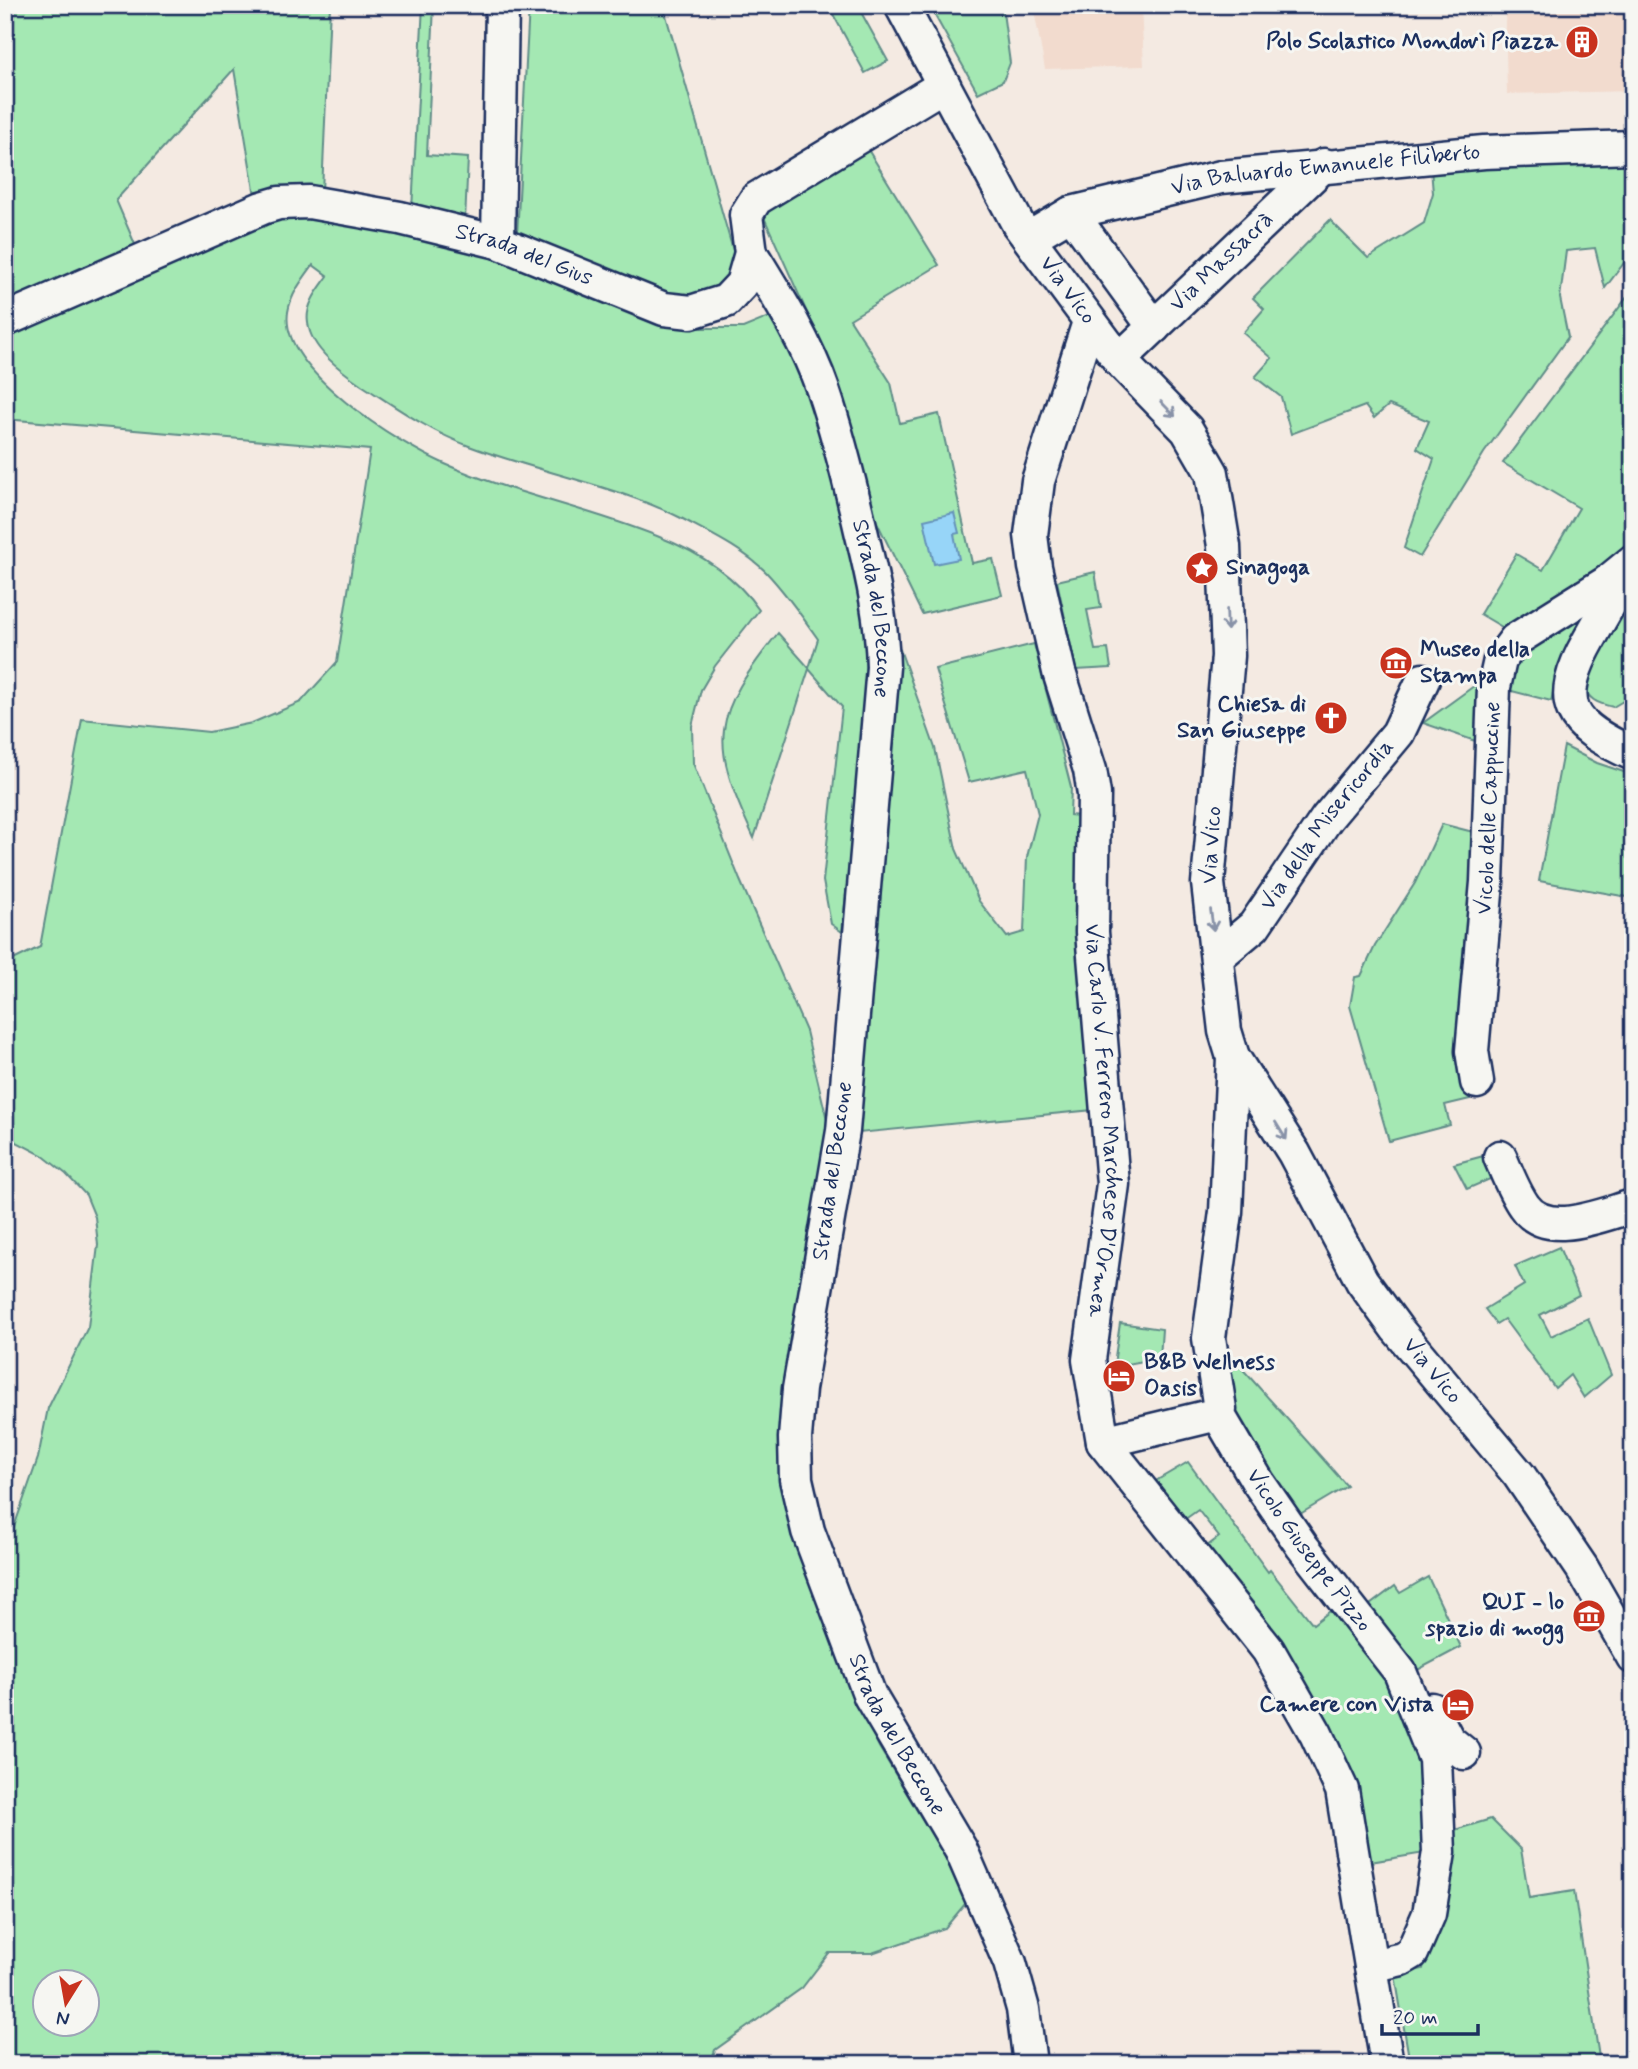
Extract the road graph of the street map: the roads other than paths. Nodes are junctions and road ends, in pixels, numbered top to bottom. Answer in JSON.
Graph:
{"nodes":[{"id":1,"x":502,"y":5,"type":"edge"},
{"id":2,"x":901,"y":5,"type":"edge"},
{"id":3,"x":944,"y":85,"type":"junction"},
{"id":4,"x":1633,"y":147,"type":"edge"},
{"id":5,"x":1324,"y":165,"type":"junction"},
{"id":6,"x":1071,"y":213,"type":"junction"},
{"id":7,"x":1029,"y":238,"type":"junction"},
{"id":8,"x":498,"y":242,"type":"junction"},
{"id":9,"x":751,"y":253,"type":"junction"},
{"id":10,"x":5,"y":320,"type":"edge"},
{"id":11,"x":1089,"y":322,"type":"junction"},
{"id":12,"x":1154,"y":327,"type":"junction"},
{"id":13,"x":1119,"y":360,"type":"junction"},
{"id":14,"x":1633,"y":561,"type":"edge"},
{"id":15,"x":1633,"y":568,"type":"edge"},
{"id":16,"x":1423,"y":680,"type":"dead end"},
{"id":17,"x":1633,"y":754,"type":"edge"},
{"id":18,"x":1217,"y":957,"type":"junction"},
{"id":19,"x":1233,"y":1057,"type":"junction"},
{"id":20,"x":1477,"y":1082,"type":"dead end"},
{"id":21,"x":1500,"y":1157,"type":"dead end"},
{"id":22,"x":1633,"y":1206,"type":"edge"},
{"id":23,"x":1225,"y":1220,"type":"junction"},
{"id":24,"x":1232,"y":1337,"type":"dead end"},
{"id":25,"x":1218,"y":1414,"type":"junction"},
{"id":26,"x":1103,"y":1442,"type":"junction"},
{"id":27,"x":1633,"y":1657,"type":"edge"},
{"id":28,"x":1407,"y":1684,"type":"junction"},
{"id":29,"x":1464,"y":1753,"type":"dead end"},
{"id":30,"x":1371,"y":1966,"type":"junction"},
{"id":31,"x":1030,"y":2064,"type":"edge"},
{"id":32,"x":1387,"y":2064,"type":"edge"}],
"edges":[{"from":1,"to":8,"type":"street"},
{"from":2,"to":3,"type":"street","name":"Via Vico"},
{"from":3,"to":7,"type":"street","name":"Via Vico"},
{"from":3,"to":9,"type":"street","name":"Strada del Gius"},
{"from":4,"to":5,"type":"street","name":"Via Baluardo Emanuele Filiberto"},
{"from":5,"to":6,"type":"street","name":"Via Baluardo Emanuele Filiberto"},
{"from":5,"to":12,"type":"street","name":"Via Massacrà"},
{"from":6,"to":7,"type":"street","name":"Via Baluardo Emanuele Filiberto"},
{"from":6,"to":12,"type":"street"},
{"from":7,"to":11,"type":"street","name":"Via Vico"},
{"from":8,"to":9,"type":"street","name":"Strada del Gius"},
{"from":8,"to":10,"type":"street","name":"Strada del Gius"},
{"from":9,"to":31,"type":"street","name":"Strada del Beccone"},
{"from":11,"to":13,"type":"street","name":"Via Vico"},
{"from":11,"to":26,"type":"street","name":"Via Carlo V. Ferrero Marchese D'Ormea"},
{"from":12,"to":13,"type":"street","name":"Via Massacrà"},
{"from":13,"to":18,"type":"street","name":"Via Vico","one_way":true},
{"from":14,"to":20,"type":"street","name":"Vicolo delle Cappuccine"},
{"from":15,"to":17,"type":"street"},
{"from":16,"to":18,"type":"street","name":"Via della Misericordia"},
{"from":18,"to":19,"type":"street","name":"Via Vico"},
{"from":19,"to":23,"type":"street","name":"Vicolo Giuseppe Pizzo"},
{"from":19,"to":27,"type":"street","name":"Via Vico","one_way":true},
{"from":21,"to":22,"type":"street"},
{"from":23,"to":24,"type":"street","name":"Vicolo Giuseppe Pizzo"},
{"from":23,"to":25,"type":"street","name":"Vicolo Giuseppe Pizzo"},
{"from":25,"to":26,"type":"street"},
{"from":25,"to":28,"type":"street","name":"Vicolo Giuseppe Pizzo"},
{"from":26,"to":30,"type":"street","name":"Via Carlo V. Ferrero Marchese D'Ormea"},
{"from":28,"to":29,"type":"street","name":"Vicolo Giuseppe Pizzo"},
{"from":28,"to":30,"type":"street","name":"Vicolo Giuseppe Pizzo"},
{"from":30,"to":32,"type":"street","name":"Via Carlo V. Ferrero Marchese D'Ormea"}]}
